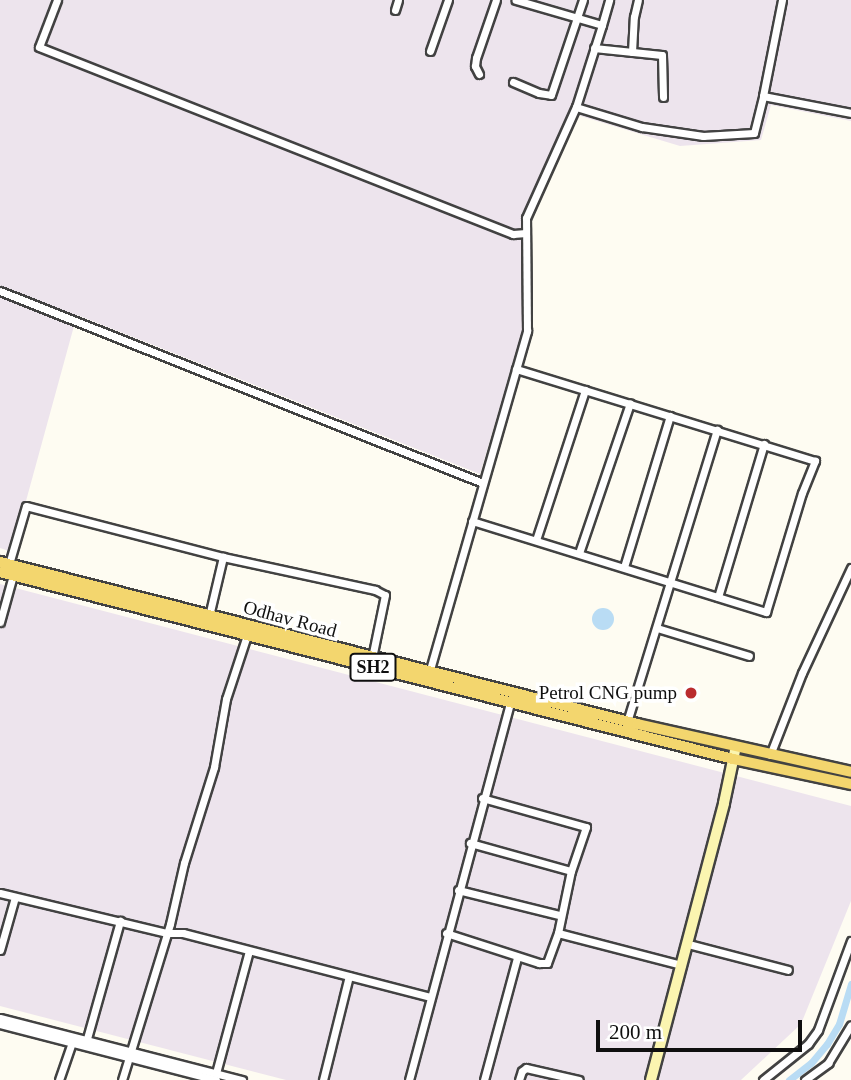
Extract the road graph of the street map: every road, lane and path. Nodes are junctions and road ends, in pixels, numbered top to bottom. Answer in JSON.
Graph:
{"nodes":[{"id":1,"x":57,"y":0,"type":"edge"},
{"id":2,"x":398,"y":0,"type":"edge"},
{"id":3,"x":448,"y":0,"type":"edge"},
{"id":4,"x":496,"y":0,"type":"edge"},
{"id":5,"x":516,"y":0,"type":"edge"},
{"id":6,"x":583,"y":0,"type":"edge"},
{"id":7,"x":609,"y":0,"type":"edge"},
{"id":8,"x":638,"y":0,"type":"edge"},
{"id":9,"x":782,"y":0,"type":"edge"},
{"id":10,"x":395,"y":10,"type":"dead end"},
{"id":11,"x":577,"y":19,"type":"junction"},
{"id":12,"x":602,"y":25,"type":"junction"},
{"id":13,"x":594,"y":48,"type":"junction"},
{"id":14,"x":430,"y":51,"type":"dead end"},
{"id":15,"x":632,"y":52,"type":"junction"},
{"id":16,"x":479,"y":74,"type":"dead end"},
{"id":17,"x":513,"y":82,"type":"dead end"},
{"id":18,"x":763,"y":96,"type":"junction"},
{"id":19,"x":663,"y":97,"type":"dead end"},
{"id":20,"x":576,"y":107,"type":"junction"},
{"id":21,"x":851,"y":113,"type":"edge"},
{"id":22,"x":526,"y":233,"type":"junction"},
{"id":23,"x":0,"y":291,"type":"edge"},
{"id":24,"x":516,"y":369,"type":"junction"},
{"id":25,"x":584,"y":390,"type":"junction"},
{"id":26,"x":630,"y":403,"type":"junction"},
{"id":27,"x":670,"y":416,"type":"junction"},
{"id":28,"x":717,"y":430,"type":"junction"},
{"id":29,"x":764,"y":444,"type":"junction"},
{"id":30,"x":484,"y":483,"type":"junction"},
{"id":31,"x":472,"y":521,"type":"junction"},
{"id":32,"x":536,"y":540,"type":"junction"},
{"id":33,"x":579,"y":553,"type":"junction"},
{"id":34,"x":223,"y":556,"type":"junction"},
{"id":35,"x":4,"y":563,"type":"edge"},
{"id":36,"x":624,"y":567,"type":"junction"},
{"id":37,"x":851,"y":568,"type":"edge"},
{"id":38,"x":0,"y":572,"type":"edge"},
{"id":39,"x":13,"y":575,"type":"junction"},
{"id":40,"x":671,"y":582,"type":"junction"},
{"id":41,"x":718,"y":597,"type":"junction"},
{"id":42,"x":209,"y":616,"type":"junction"},
{"id":43,"x":0,"y":622,"type":"edge"},
{"id":44,"x":657,"y":628,"type":"junction"},
{"id":45,"x":247,"y":635,"type":"junction"},
{"id":46,"x":749,"y":656,"type":"dead end"},
{"id":47,"x":372,"y":658,"type":"junction"},
{"id":48,"x":428,"y":677,"type":"junction"},
{"id":49,"x":511,"y":697,"type":"junction"},
{"id":50,"x":627,"y":722,"type":"junction"},
{"id":51,"x":738,"y":754,"type":"junction"},
{"id":52,"x":770,"y":755,"type":"junction"},
{"id":53,"x":851,"y":772,"type":"edge"},
{"id":54,"x":851,"y":784,"type":"edge"},
{"id":55,"x":482,"y":798,"type":"junction"},
{"id":56,"x":470,"y":843,"type":"junction"},
{"id":57,"x":571,"y":871,"type":"junction"},
{"id":58,"x":458,"y":890,"type":"junction"},
{"id":59,"x":0,"y":893,"type":"edge"},
{"id":60,"x":15,"y":897,"type":"junction"},
{"id":61,"x":559,"y":915,"type":"junction"},
{"id":62,"x":120,"y":921,"type":"junction"},
{"id":63,"x":167,"y":933,"type":"junction"},
{"id":64,"x":446,"y":933,"type":"junction"},
{"id":65,"x":558,"y":933,"type":"junction"},
{"id":66,"x":851,"y":941,"type":"edge"},
{"id":67,"x":692,"y":945,"type":"junction"},
{"id":68,"x":0,"y":950,"type":"edge"},
{"id":69,"x":249,"y":951,"type":"junction"},
{"id":70,"x":517,"y":958,"type":"junction"},
{"id":71,"x":682,"y":965,"type":"junction"},
{"id":72,"x":788,"y":970,"type":"dead end"},
{"id":73,"x":349,"y":976,"type":"junction"},
{"id":74,"x":430,"y":997,"type":"junction"},
{"id":75,"x":0,"y":1018,"type":"edge"},
{"id":76,"x":0,"y":1024,"type":"edge"},
{"id":77,"x":851,"y":1025,"type":"edge"},
{"id":78,"x":72,"y":1043,"type":"junction"},
{"id":79,"x":86,"y":1043,"type":"junction"},
{"id":80,"x":132,"y":1055,"type":"junction"},
{"id":81,"x":177,"y":1067,"type":"junction"},
{"id":82,"x":216,"y":1077,"type":"edge"},
{"id":83,"x":58,"y":1080,"type":"edge"},
{"id":84,"x":122,"y":1080,"type":"edge"},
{"id":85,"x":173,"y":1080,"type":"edge"},
{"id":86,"x":242,"y":1080,"type":"edge"},
{"id":87,"x":323,"y":1080,"type":"edge"},
{"id":88,"x":409,"y":1080,"type":"edge"},
{"id":89,"x":484,"y":1080,"type":"edge"},
{"id":90,"x":519,"y":1080,"type":"edge"},
{"id":91,"x":579,"y":1080,"type":"edge"},
{"id":92,"x":651,"y":1080,"type":"edge"},
{"id":93,"x":657,"y":1080,"type":"edge"},
{"id":94,"x":763,"y":1080,"type":"edge"},
{"id":95,"x":805,"y":1080,"type":"edge"}],
"edges":[{"from":1,"to":22,"type":"street"},
{"from":2,"to":10,"type":"street"},
{"from":3,"to":14,"type":"street"},
{"from":4,"to":16,"type":"street"},
{"from":5,"to":11,"type":"street"},
{"from":6,"to":11,"type":"street"},
{"from":7,"to":12,"type":"street"},
{"from":8,"to":15,"type":"street"},
{"from":9,"to":18,"type":"street"},
{"from":11,"to":12,"type":"street"},
{"from":11,"to":17,"type":"street"},
{"from":12,"to":13,"type":"street"},
{"from":13,"to":15,"type":"street"},
{"from":13,"to":20,"type":"street"},
{"from":15,"to":19,"type":"street"},
{"from":18,"to":20,"type":"street"},
{"from":18,"to":21,"type":"street"},
{"from":20,"to":22,"type":"street"},
{"from":22,"to":24,"type":"street"},
{"from":23,"to":30,"type":"street"},
{"from":24,"to":25,"type":"street"},
{"from":24,"to":30,"type":"street"},
{"from":25,"to":26,"type":"street"},
{"from":25,"to":32,"type":"street"},
{"from":26,"to":27,"type":"street"},
{"from":26,"to":33,"type":"street"},
{"from":27,"to":28,"type":"street"},
{"from":27,"to":36,"type":"street"},
{"from":28,"to":29,"type":"street"},
{"from":28,"to":40,"type":"street"},
{"from":29,"to":41,"type":"street"},
{"from":29,"to":41,"type":"street"},
{"from":30,"to":31,"type":"street"},
{"from":31,"to":32,"type":"street"},
{"from":31,"to":48,"type":"street"},
{"from":32,"to":33,"type":"street"},
{"from":33,"to":36,"type":"street"},
{"from":34,"to":35,"type":"street"},
{"from":34,"to":42,"type":"street"},
{"from":34,"to":47,"type":"street"},
{"from":35,"to":42,"type":"main road","name":"Odhav Road","number":"SH2"},
{"from":36,"to":40,"type":"street"},
{"from":37,"to":52,"type":"street"},
{"from":38,"to":39,"type":"main road","name":"Odhav Road","number":"SH2"},
{"from":39,"to":43,"type":"street"},
{"from":39,"to":45,"type":"main road","name":"Odhav Road","number":"SH2"},
{"from":40,"to":41,"type":"street"},
{"from":40,"to":44,"type":"street"},
{"from":42,"to":47,"type":"main road","name":"Odhav Road","number":"SH2"},
{"from":44,"to":46,"type":"street"},
{"from":44,"to":50,"type":"street"},
{"from":45,"to":48,"type":"main road","name":"Odhav Road","number":"SH2"},
{"from":45,"to":63,"type":"street"},
{"from":47,"to":48,"type":"main road","name":"Odhav Road","number":"SH2"},
{"from":48,"to":49,"type":"main road","name":"Odhav Road","number":"SH2"},
{"from":49,"to":50,"type":"main road","name":"Odhav Road","number":"SH2"},
{"from":49,"to":51,"type":"main road","name":"Odhav Road","number":"SH2"},
{"from":49,"to":55,"type":"street"},
{"from":50,"to":51,"type":"main road","name":"Odhav Road","number":"SH2"},
{"from":51,"to":52,"type":"main road","name":"Odhav Road","number":"SH2"},
{"from":51,"to":54,"type":"main road","name":"Odhav Road","number":"SH2"},
{"from":51,"to":67,"type":"street"},
{"from":51,"to":71,"type":"street"},
{"from":52,"to":53,"type":"main road","name":"Odhav Road","number":"SH2"},
{"from":55,"to":56,"type":"street"},
{"from":55,"to":57,"type":"street"},
{"from":56,"to":57,"type":"street"},
{"from":56,"to":58,"type":"street"},
{"from":57,"to":61,"type":"street"},
{"from":58,"to":61,"type":"street"},
{"from":58,"to":64,"type":"street"},
{"from":59,"to":60,"type":"street"},
{"from":60,"to":62,"type":"street"},
{"from":60,"to":68,"type":"street"},
{"from":61,"to":65,"type":"street"},
{"from":62,"to":63,"type":"street"},
{"from":62,"to":79,"type":"street"},
{"from":63,"to":69,"type":"street"},
{"from":63,"to":80,"type":"street"},
{"from":64,"to":70,"type":"street"},
{"from":64,"to":74,"type":"street"},
{"from":65,"to":70,"type":"street"},
{"from":65,"to":71,"type":"street"},
{"from":66,"to":94,"type":"street"},
{"from":67,"to":72,"type":"street"},
{"from":67,"to":93,"type":"street"},
{"from":69,"to":73,"type":"street"},
{"from":69,"to":82,"type":"street"},
{"from":70,"to":89,"type":"street"},
{"from":71,"to":92,"type":"street"},
{"from":73,"to":74,"type":"street"},
{"from":73,"to":87,"type":"street"},
{"from":74,"to":88,"type":"street"},
{"from":75,"to":79,"type":"street"},
{"from":76,"to":78,"type":"street"},
{"from":77,"to":95,"type":"street"},
{"from":78,"to":79,"type":"street"},
{"from":78,"to":83,"type":"street"},
{"from":79,"to":80,"type":"street"},
{"from":80,"to":81,"type":"street"},
{"from":80,"to":84,"type":"street"},
{"from":81,"to":82,"type":"street"},
{"from":81,"to":85,"type":"street"},
{"from":82,"to":86,"type":"street"},
{"from":90,"to":91,"type":"street"}]}
